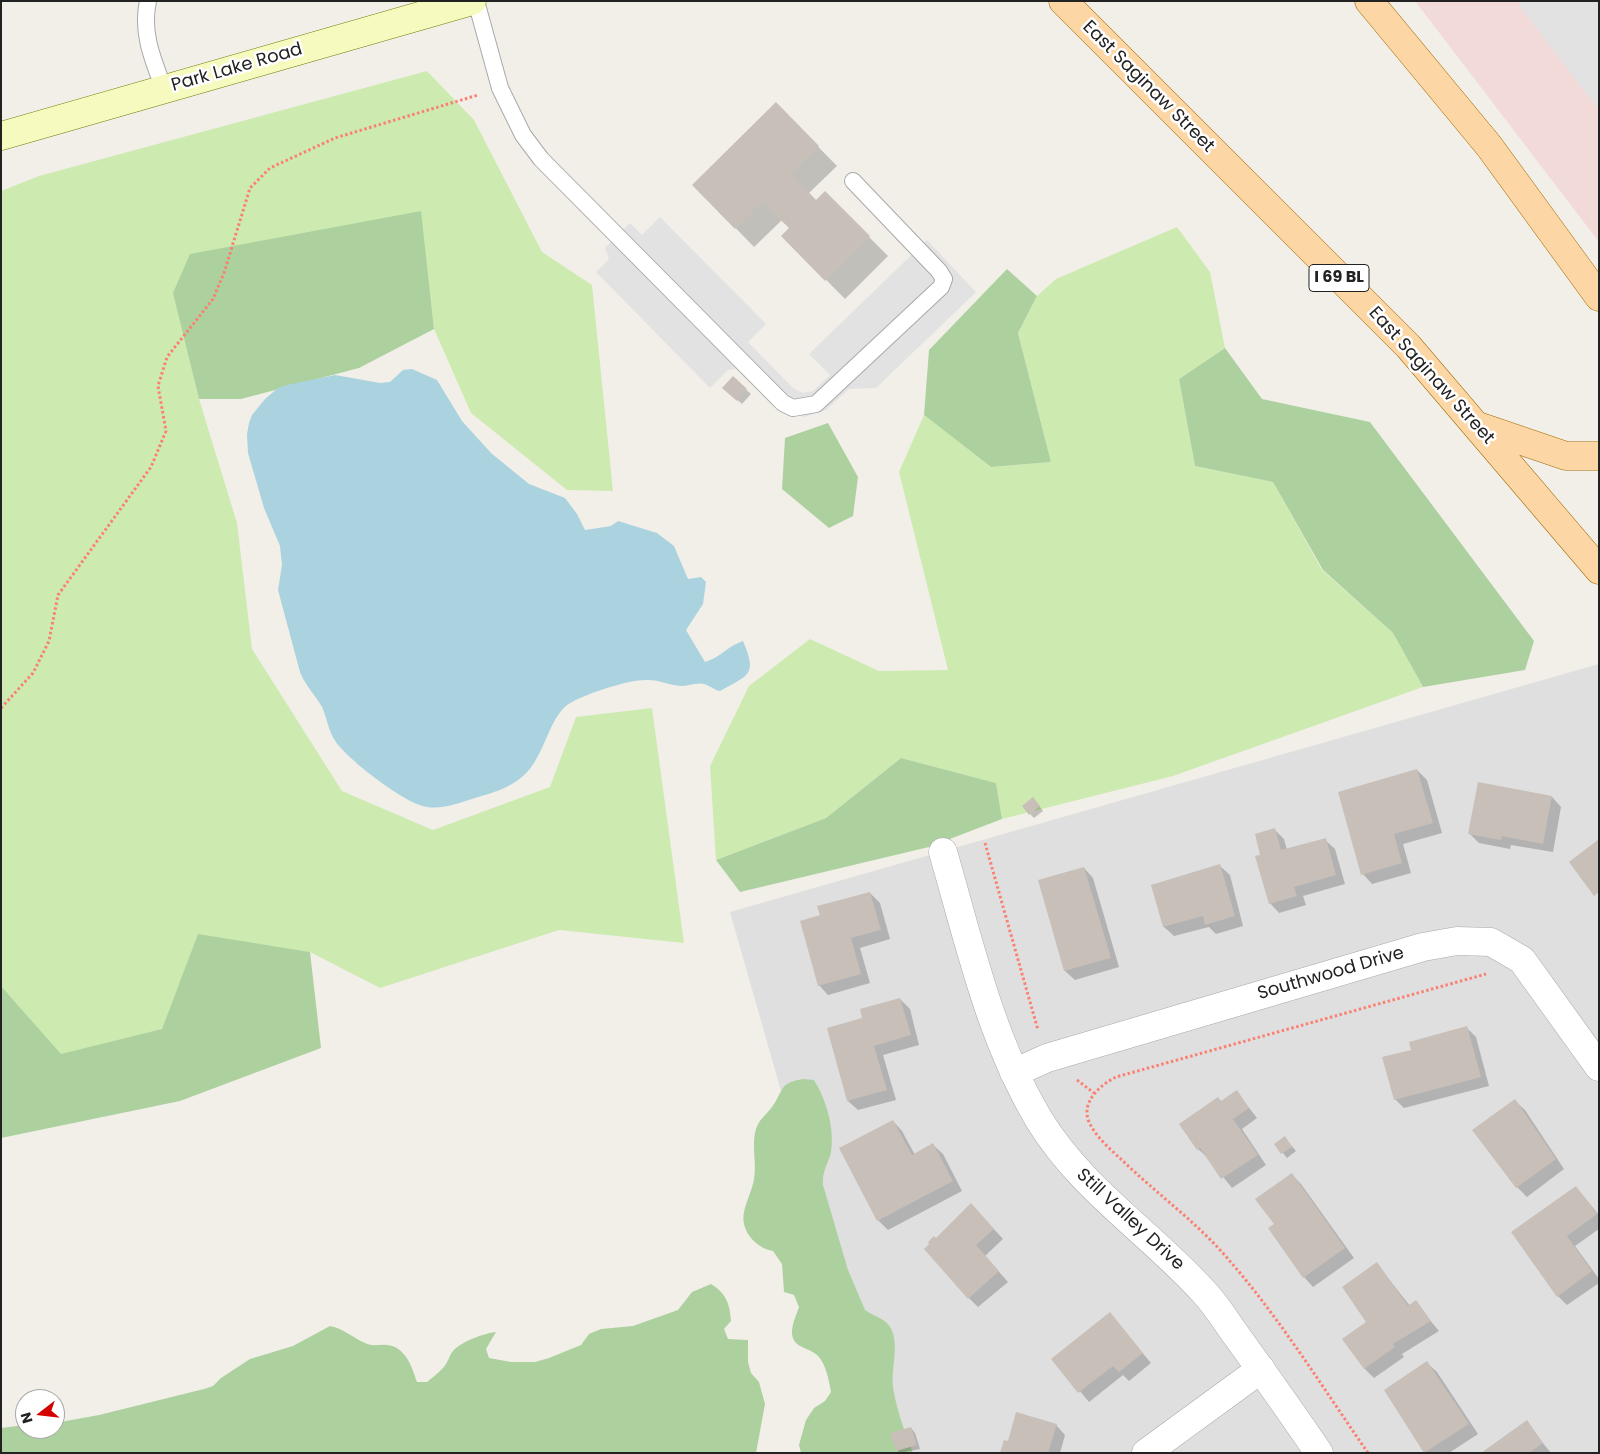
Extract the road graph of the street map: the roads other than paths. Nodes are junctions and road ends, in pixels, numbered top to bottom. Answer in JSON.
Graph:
{"nodes":[{"id":1,"x":148,"y":1,"type":"edge"},
{"id":2,"x":472,"y":1,"type":"edge"},
{"id":3,"x":476,"y":1,"type":"edge"},
{"id":4,"x":1063,"y":1,"type":"edge"},
{"id":5,"x":1369,"y":1,"type":"edge"},
{"id":6,"x":164,"y":89,"type":"junction"},
{"id":7,"x":1,"y":136,"type":"edge"},
{"id":8,"x":853,"y":181,"type":"dead end"},
{"id":9,"x":1599,"y":296,"type":"edge"},
{"id":10,"x":1478,"y":426,"type":"junction"},
{"id":11,"x":1599,"y":456,"type":"edge"},
{"id":12,"x":1599,"y":570,"type":"edge"},
{"id":13,"x":944,"y":852,"type":"dead end"},
{"id":14,"x":1599,"y":1067,"type":"edge"},
{"id":15,"x":1014,"y":1073,"type":"junction"},
{"id":16,"x":1261,"y":1369,"type":"junction"},
{"id":17,"x":1146,"y":1453,"type":"edge"},
{"id":18,"x":1319,"y":1453,"type":"edge"}],
"edges":[{"from":1,"to":6,"type":"lane"},
{"from":2,"to":6,"type":"street","name":"Park Lake Road"},
{"from":3,"to":8,"type":"lane"},
{"from":4,"to":10,"type":"main road","name":"East Saginaw Street","number":"I 69 BL"},
{"from":5,"to":9,"type":"main road"},
{"from":6,"to":7,"type":"street","name":"Park Lake Road"},
{"from":10,"to":11,"type":"main road"},
{"from":10,"to":12,"type":"main road","name":"East Saginaw Street","number":"I 69 BL"},
{"from":13,"to":15,"type":"street","name":"Still Valley Drive"},
{"from":14,"to":15,"type":"street","name":"Southwood Drive"},
{"from":15,"to":16,"type":"street","name":"Still Valley Drive"},
{"from":16,"to":17,"type":"street"},
{"from":16,"to":18,"type":"street","name":"Still Valley Drive"}]}
